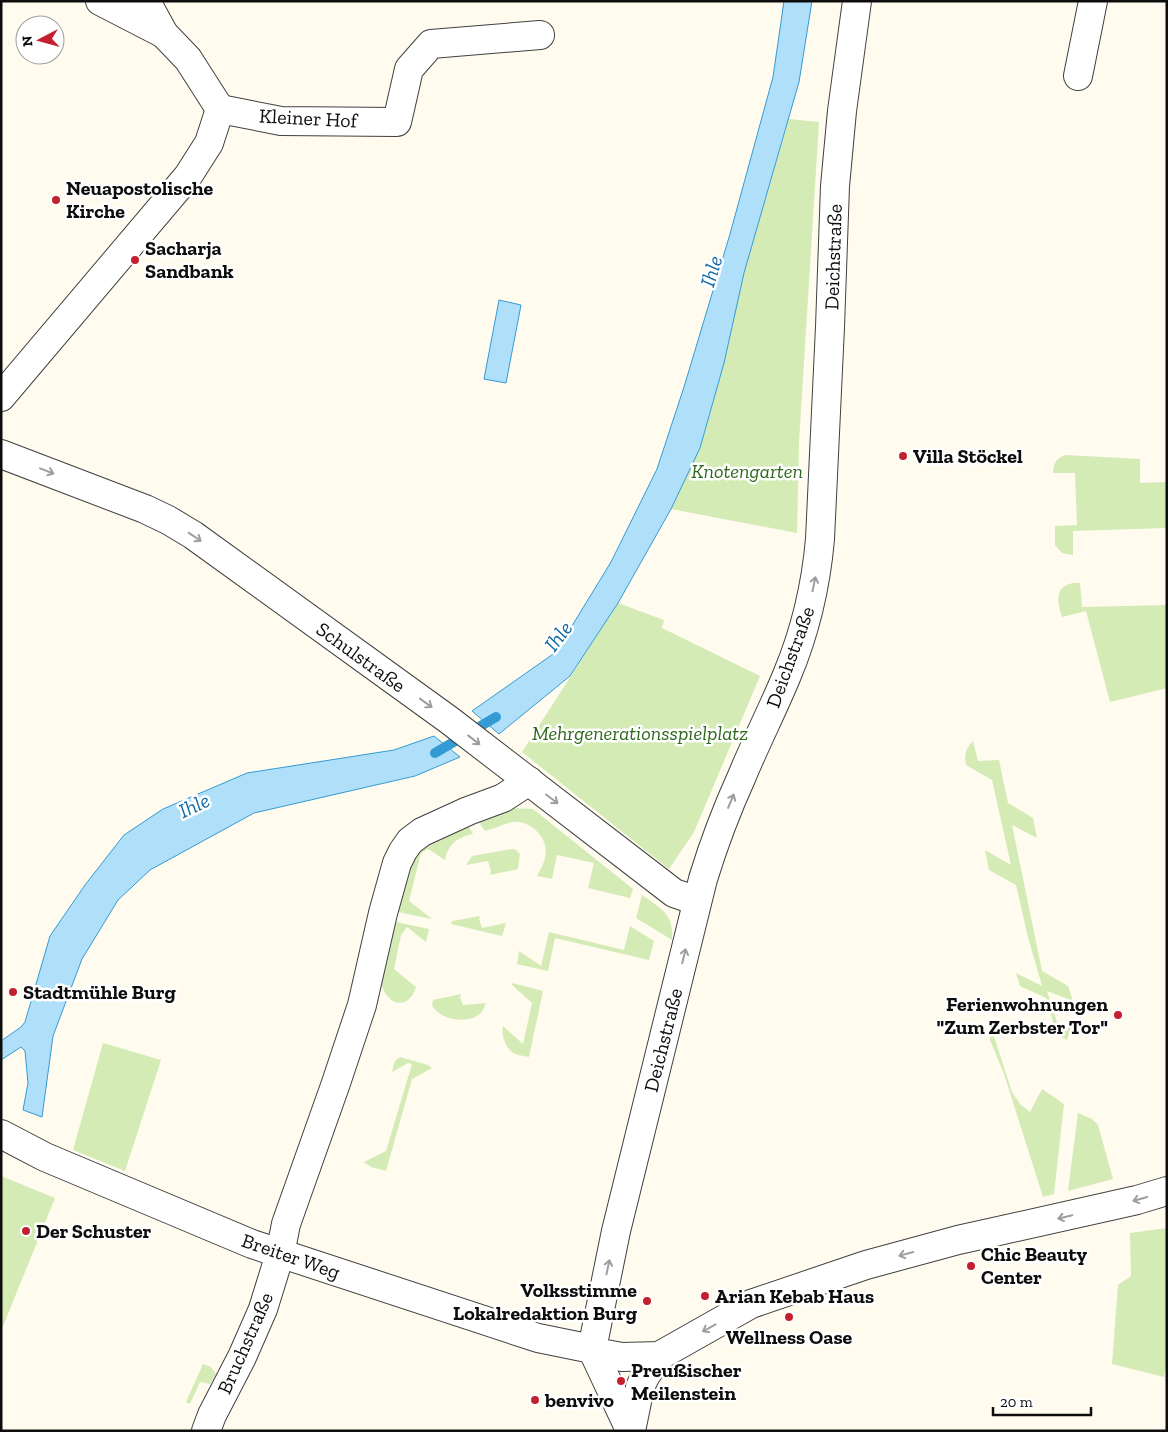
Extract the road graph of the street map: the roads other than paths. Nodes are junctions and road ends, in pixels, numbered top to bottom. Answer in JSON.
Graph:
{"nodes":[{"id":1,"x":100,"y":1,"type":"edge"},
{"id":2,"x":146,"y":1,"type":"edge"},
{"id":3,"x":857,"y":1,"type":"edge"},
{"id":4,"x":1093,"y":1,"type":"edge"},
{"id":5,"x":164,"y":34,"type":"junction"},
{"id":6,"x":540,"y":35,"type":"dead end"},
{"id":7,"x":1078,"y":76,"type":"dead end"},
{"id":8,"x":220,"y":110,"type":"junction"},
{"id":9,"x":1,"y":397,"type":"edge"},
{"id":10,"x":1,"y":454,"type":"edge"},
{"id":11,"x":529,"y":781,"type":"junction"},
{"id":12,"x":697,"y":901,"type":"junction"},
{"id":13,"x":1,"y":1134,"type":"edge"},
{"id":14,"x":1167,"y":1191,"type":"edge"},
{"id":15,"x":280,"y":1254,"type":"junction"},
{"id":16,"x":592,"y":1349,"type":"junction"},
{"id":17,"x":659,"y":1356,"type":"junction"},
{"id":18,"x":630,"y":1430,"type":"edge"},
{"id":19,"x":206,"y":1431,"type":"edge"}],
"edges":[{"from":1,"to":5,"type":"street"},
{"from":2,"to":5,"type":"street"},
{"from":12,"to":3,"type":"street","name":"Deichstraße","one_way":true},
{"from":4,"to":7,"type":"street"},
{"from":5,"to":8,"type":"street"},
{"from":6,"to":8,"type":"street","name":"Kleiner Hof"},
{"from":8,"to":9,"type":"street"},
{"from":10,"to":11,"type":"street","name":"Schulstraße","one_way":true},
{"from":11,"to":12,"type":"street","name":"Schulstraße","one_way":true},
{"from":11,"to":15,"type":"street","name":"Bruchstraße"},
{"from":16,"to":12,"type":"street","name":"Deichstraße","one_way":true},
{"from":13,"to":15,"type":"street","name":"Breiter Weg"},
{"from":14,"to":17,"type":"street","one_way":true},
{"from":15,"to":16,"type":"street","name":"Breiter Weg"},
{"from":15,"to":19,"type":"street","name":"Bruchstraße"},
{"from":16,"to":17,"type":"street","name":"Breiter Weg"},
{"from":16,"to":18,"type":"street"},
{"from":17,"to":18,"type":"street"}]}
